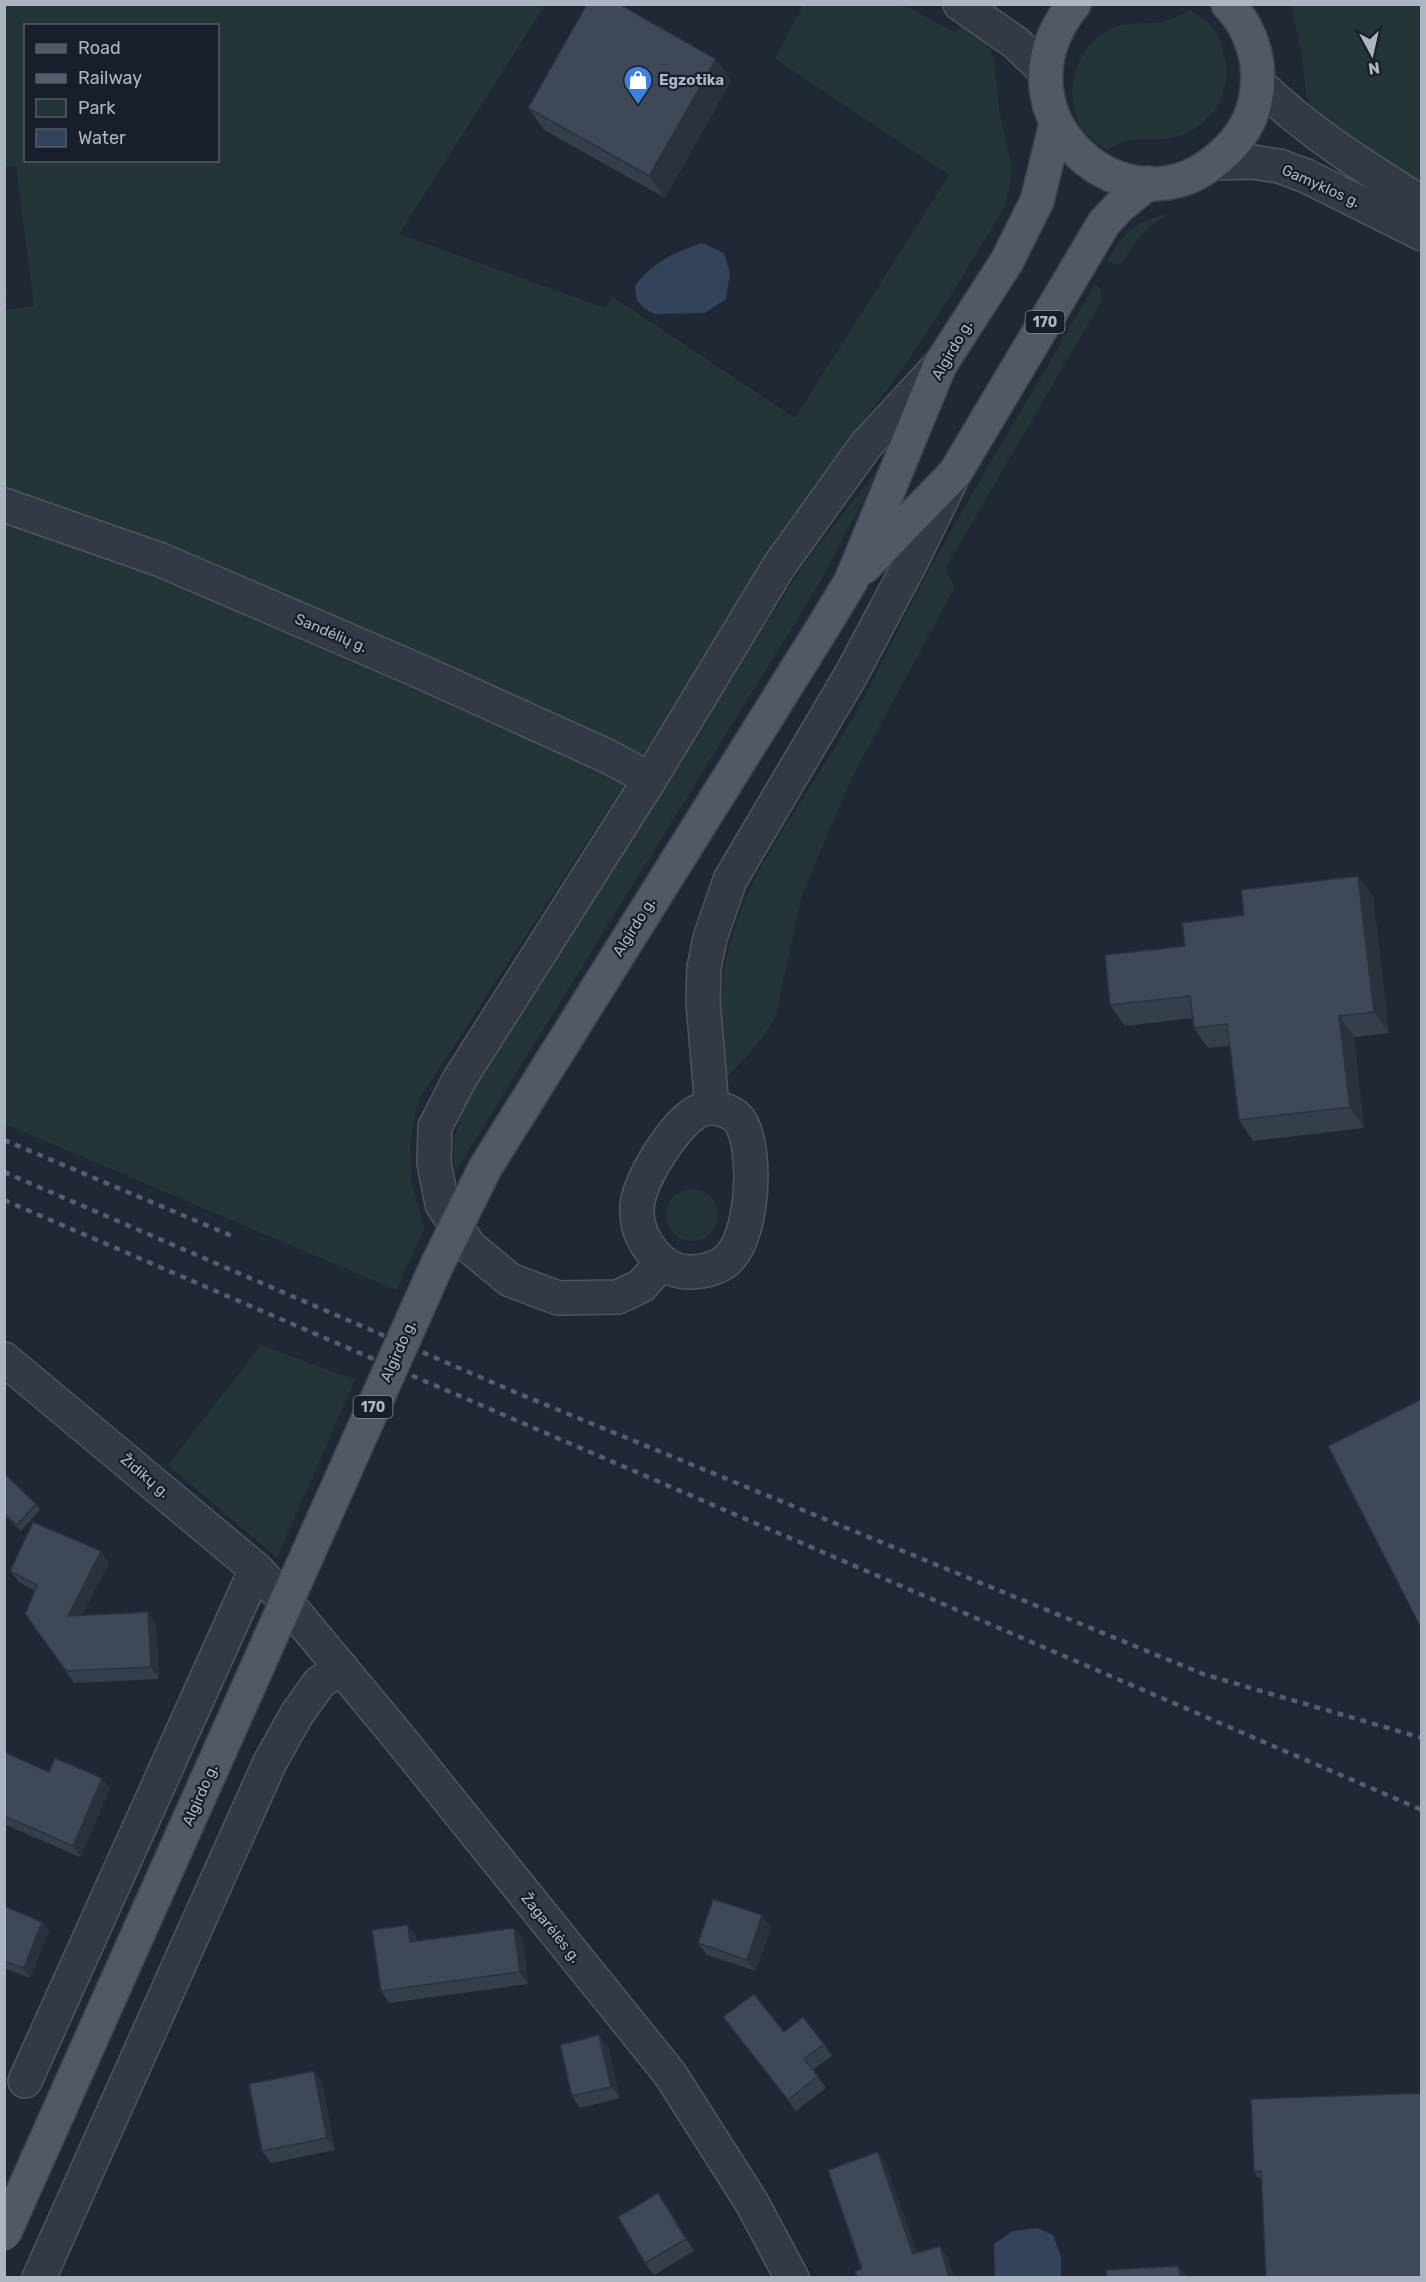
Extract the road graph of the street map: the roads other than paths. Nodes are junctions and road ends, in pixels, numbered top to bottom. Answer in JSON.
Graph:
{"nodes":[{"id":1,"x":960,"y":4,"type":"edge"},
{"id":2,"x":1074,"y":4,"type":"edge"},
{"id":3,"x":1228,"y":4,"type":"edge"},
{"id":4,"x":1254,"y":4,"type":"edge"},
{"id":5,"x":1251,"y":39,"type":"junction"},
{"id":6,"x":1045,"y":71,"type":"junction"},
{"id":7,"x":1258,"y":83,"type":"junction"},
{"id":8,"x":1056,"y":123,"type":"junction"},
{"id":9,"x":1214,"y":163,"type":"junction"},
{"id":10,"x":1148,"y":183,"type":"junction"},
{"id":11,"x":1422,"y":203,"type":"edge"},
{"id":12,"x":1422,"y":234,"type":"edge"},
{"id":13,"x":940,"y":365,"type":"junction"},
{"id":14,"x":955,"y":473,"type":"junction"},
{"id":15,"x":4,"y":506,"type":"edge"},
{"id":16,"x":851,"y":581,"type":"junction"},
{"id":17,"x":650,"y":779,"type":"junction"},
{"id":18,"x":712,"y":1107,"type":"junction"},
{"id":19,"x":662,"y":1263,"type":"junction"},
{"id":20,"x":4,"y":1359,"type":"edge"},
{"id":21,"x":256,"y":1569,"type":"junction"},
{"id":22,"x":282,"y":1597,"type":"joint"},
{"id":23,"x":341,"y":1667,"type":"junction"},
{"id":24,"x":25,"y":2081,"type":"dead end"},
{"id":25,"x":4,"y":2234,"type":"edge"},
{"id":26,"x":39,"y":2277,"type":"edge"},
{"id":27,"x":792,"y":2277,"type":"edge"}],
"edges":[{"from":1,"to":6,"type":"street"},
{"from":2,"to":6,"type":"main road"},
{"from":3,"to":5,"type":"main road"},
{"from":4,"to":5,"type":"main road"},
{"from":5,"to":7,"type":"main road"},
{"from":6,"to":8,"type":"main road"},
{"from":7,"to":9,"type":"main road"},
{"from":7,"to":11,"type":"street"},
{"from":8,"to":10,"type":"main road"},
{"from":8,"to":13,"type":"main road","name":"Algirdo g.","number":"170"},
{"from":9,"to":10,"type":"main road"},
{"from":9,"to":12,"type":"street","name":"Gamyklos g."},
{"from":10,"to":14,"type":"main road","name":"Algirdo g.","number":"170"},
{"from":13,"to":16,"type":"main road","name":"Algirdo g.","number":"170"},
{"from":13,"to":17,"type":"street"},
{"from":14,"to":16,"type":"main road","name":"Algirdo g.","number":"170"},
{"from":14,"to":18,"type":"street"},
{"from":15,"to":17,"type":"street","name":"Sandėlių g."},
{"from":16,"to":25,"type":"main road","name":"Algirdo g.","number":"170","bridge":true},
{"from":17,"to":19,"type":"street"},
{"from":18,"to":19,"type":"street"},
{"from":18,"to":19,"type":"street"},
{"from":20,"to":21,"type":"street","name":"Židikų g."},
{"from":21,"to":22,"type":"street","name":"Židikų g."},
{"from":21,"to":24,"type":"street"},
{"from":22,"to":23,"type":"street","name":"Žagarėlės g."},
{"from":23,"to":26,"type":"street"},
{"from":23,"to":27,"type":"street","name":"Žagarėlės g."}]}
